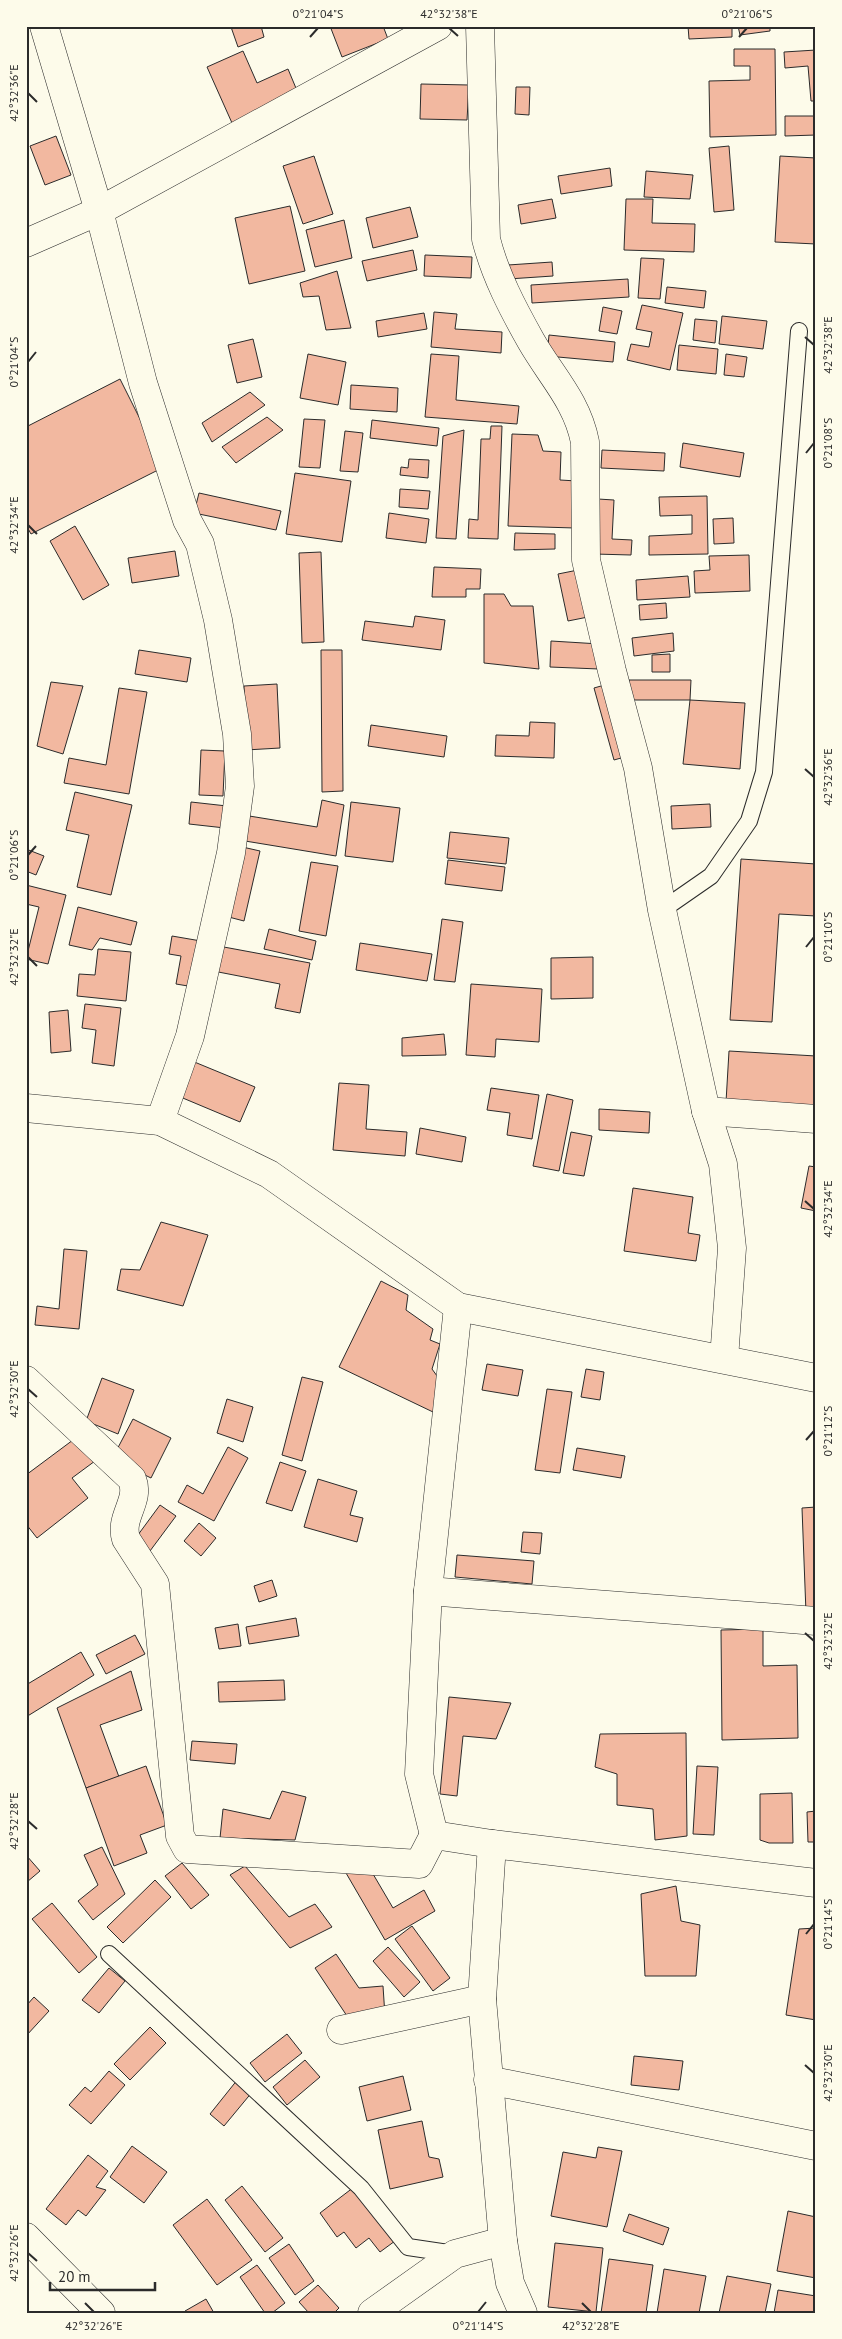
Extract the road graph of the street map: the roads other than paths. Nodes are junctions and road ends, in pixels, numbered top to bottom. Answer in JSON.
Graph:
{"nodes":[{"id":1,"x":44,"y":26,"type":"edge"},
{"id":2,"x":438,"y":26,"type":"edge"},
{"id":3,"x":480,"y":26,"type":"edge"},
{"id":4,"x":99,"y":211,"type":"junction"},
{"id":5,"x":26,"y":243,"type":"edge"},
{"id":6,"x":799,"y":331,"type":"dead end"},
{"id":7,"x":662,"y":910,"type":"junction"},
{"id":8,"x":26,"y":1108,"type":"edge"},
{"id":9,"x":706,"y":1111,"type":"junction"},
{"id":10,"x":816,"y":1119,"type":"edge"},
{"id":11,"x":160,"y":1121,"type":"junction"},
{"id":12,"x":458,"y":1307,"type":"junction"},
{"id":13,"x":724,"y":1359,"type":"junction"},
{"id":14,"x":816,"y":1378,"type":"edge"},
{"id":15,"x":26,"y":1380,"type":"edge"},
{"id":16,"x":428,"y":1591,"type":"junction"},
{"id":17,"x":816,"y":1621,"type":"edge"},
{"id":18,"x":434,"y":1835,"type":"junction"},
{"id":19,"x":492,"y":1844,"type":"junction"},
{"id":20,"x":816,"y":1883,"type":"edge"},
{"id":21,"x":109,"y":1954,"type":"dead end"},
{"id":22,"x":482,"y":1999,"type":"junction"},
{"id":23,"x":341,"y":2030,"type":"dead end"},
{"id":24,"x":488,"y":2080,"type":"junction"},
{"id":25,"x":816,"y":2146,"type":"edge"},
{"id":26,"x":26,"y":2237,"type":"edge"},
{"id":27,"x":503,"y":2242,"type":"junction"},
{"id":28,"x":456,"y":2254,"type":"junction"},
{"id":29,"x":101,"y":2313,"type":"edge"},
{"id":30,"x":372,"y":2313,"type":"edge"},
{"id":31,"x":523,"y":2313,"type":"edge"}],
"edges":[{"from":1,"to":4,"type":"street"},
{"from":2,"to":4,"type":"street"},
{"from":3,"to":7,"type":"street"},
{"from":4,"to":5,"type":"street"},
{"from":4,"to":11,"type":"street"},
{"from":6,"to":7,"type":"lane"},
{"from":7,"to":9,"type":"street"},
{"from":8,"to":11,"type":"street"},
{"from":9,"to":10,"type":"street"},
{"from":9,"to":13,"type":"street"},
{"from":11,"to":12,"type":"street"},
{"from":12,"to":13,"type":"street"},
{"from":12,"to":16,"type":"street"},
{"from":13,"to":14,"type":"street"},
{"from":15,"to":18,"type":"street"},
{"from":16,"to":17,"type":"street"},
{"from":16,"to":18,"type":"street"},
{"from":18,"to":19,"type":"street"},
{"from":19,"to":20,"type":"street"},
{"from":19,"to":22,"type":"street"},
{"from":21,"to":28,"type":"lane"},
{"from":22,"to":23,"type":"street"},
{"from":22,"to":24,"type":"street"},
{"from":24,"to":25,"type":"street"},
{"from":24,"to":27,"type":"street"},
{"from":26,"to":29,"type":"street"},
{"from":27,"to":28,"type":"street"},
{"from":27,"to":31,"type":"street"},
{"from":28,"to":30,"type":"street"}]}
